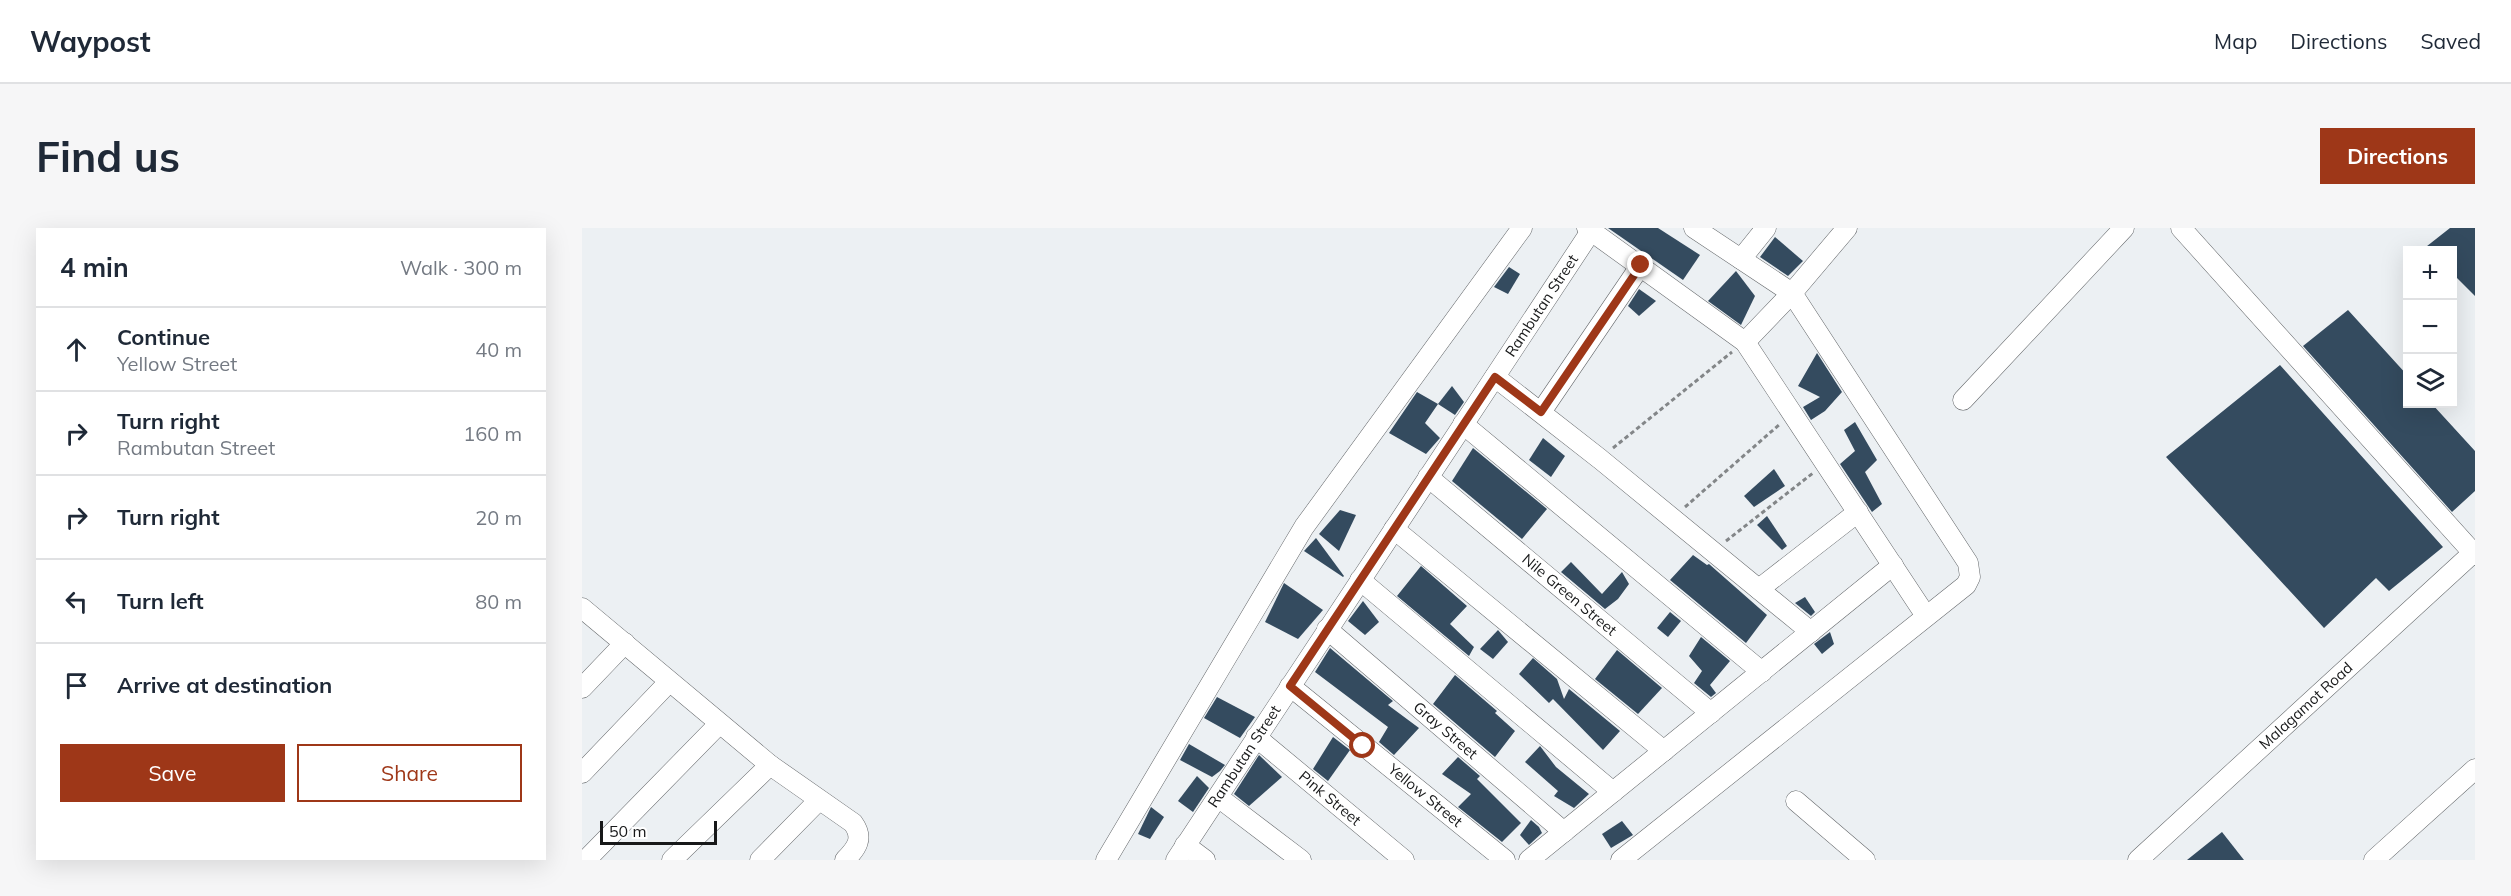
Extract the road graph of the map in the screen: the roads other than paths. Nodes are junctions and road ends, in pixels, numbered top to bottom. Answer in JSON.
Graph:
{"nodes":[{"id":1,"x":1522,"y":228,"type":"edge"},
{"id":2,"x":1694,"y":228,"type":"edge"},
{"id":3,"x":1766,"y":228,"type":"edge"},
{"id":4,"x":1847,"y":228,"type":"edge"},
{"id":5,"x":2124,"y":228,"type":"edge"},
{"id":6,"x":2181,"y":228,"type":"edge"},
{"id":7,"x":1589,"y":229,"type":"edge"},
{"id":8,"x":1741,"y":259,"type":"junction"},
{"id":9,"x":1641,"y":265,"type":"junction"},
{"id":10,"x":1792,"y":293,"type":"junction"},
{"id":11,"x":1745,"y":342,"type":"junction"},
{"id":12,"x":1495,"y":377,"type":"junction"},
{"id":13,"x":1963,"y":400,"type":"dead end"},
{"id":14,"x":1541,"y":412,"type":"junction"},
{"id":15,"x":1463,"y":424,"type":"junction"},
{"id":16,"x":1428,"y":477,"type":"junction"},
{"id":17,"x":1858,"y":512,"type":"junction"},
{"id":18,"x":1394,"y":529,"type":"junction"},
{"id":19,"x":2474,"y":553,"type":"edge"},
{"id":20,"x":1893,"y":565,"type":"junction"},
{"id":21,"x":1360,"y":580,"type":"junction"},
{"id":22,"x":1759,"y":589,"type":"junction"},
{"id":23,"x":582,"y":608,"type":"edge"},
{"id":24,"x":1926,"y":616,"type":"junction"},
{"id":25,"x":1328,"y":629,"type":"junction"},
{"id":26,"x":1811,"y":632,"type":"junction"},
{"id":27,"x":625,"y":643,"type":"junction"},
{"id":28,"x":1762,"y":672,"type":"junction"},
{"id":29,"x":669,"y":682,"type":"junction"},
{"id":30,"x":1290,"y":686,"type":"junction"},
{"id":31,"x":582,"y":687,"type":"edge"},
{"id":32,"x":1711,"y":713,"type":"junction"},
{"id":33,"x":718,"y":724,"type":"junction"},
{"id":34,"x":1256,"y":737,"type":"junction"},
{"id":35,"x":1664,"y":751,"type":"junction"},
{"id":36,"x":770,"y":765,"type":"junction"},
{"id":37,"x":2475,"y":769,"type":"edge"},
{"id":38,"x":582,"y":773,"type":"edge"},
{"id":39,"x":1613,"y":792,"type":"junction"},
{"id":40,"x":1218,"y":797,"type":"junction"},
{"id":41,"x":819,"y":800,"type":"junction"},
{"id":42,"x":1796,"y":801,"type":"dead end"},
{"id":43,"x":1564,"y":832,"type":"junction"},
{"id":44,"x":1181,"y":853,"type":"edge"},
{"id":45,"x":586,"y":860,"type":"edge"},
{"id":46,"x":672,"y":860,"type":"edge"},
{"id":47,"x":760,"y":860,"type":"edge"},
{"id":48,"x":845,"y":860,"type":"edge"},
{"id":49,"x":1106,"y":860,"type":"edge"},
{"id":50,"x":1205,"y":860,"type":"edge"},
{"id":51,"x":1301,"y":860,"type":"edge"},
{"id":52,"x":1404,"y":860,"type":"edge"},
{"id":53,"x":1505,"y":860,"type":"edge"},
{"id":54,"x":1529,"y":860,"type":"edge"},
{"id":55,"x":1621,"y":860,"type":"edge"},
{"id":56,"x":1865,"y":860,"type":"edge"},
{"id":57,"x":2138,"y":860,"type":"edge"},
{"id":58,"x":2374,"y":860,"type":"edge"}],
"edges":[{"from":1,"to":49,"type":"street"},
{"from":2,"to":8,"type":"street"},
{"from":3,"to":8,"type":"street"},
{"from":4,"to":10,"type":"street"},
{"from":5,"to":13,"type":"street"},
{"from":6,"to":19,"type":"street"},
{"from":7,"to":9,"type":"street"},
{"from":7,"to":12,"type":"street","name":"Rambutan Street"},
{"from":8,"to":10,"type":"street"},
{"from":9,"to":11,"type":"street"},
{"from":9,"to":14,"type":"street"},
{"from":10,"to":11,"type":"street"},
{"from":10,"to":24,"type":"street"},
{"from":11,"to":17,"type":"street"},
{"from":12,"to":14,"type":"street"},
{"from":12,"to":15,"type":"street","name":"Rambutan Street"},
{"from":14,"to":22,"type":"street"},
{"from":15,"to":16,"type":"street","name":"Rambutan Street"},
{"from":15,"to":28,"type":"street"},
{"from":16,"to":18,"type":"street","name":"Rambutan Street"},
{"from":16,"to":32,"type":"street","name":"Nile Green Street"},
{"from":17,"to":20,"type":"street"},
{"from":17,"to":22,"type":"street"},
{"from":18,"to":21,"type":"street","name":"Rambutan Street"},
{"from":18,"to":35,"type":"street"},
{"from":19,"to":57,"type":"street","name":"Malagamot Road"},
{"from":20,"to":24,"type":"street"},
{"from":20,"to":26,"type":"street"},
{"from":21,"to":25,"type":"street","name":"Rambutan Street"},
{"from":21,"to":39,"type":"street"},
{"from":22,"to":26,"type":"street"},
{"from":23,"to":27,"type":"street"},
{"from":24,"to":55,"type":"street"},
{"from":25,"to":30,"type":"street","name":"Rambutan Street"},
{"from":25,"to":43,"type":"street","name":"Gray Street"},
{"from":26,"to":28,"type":"street"},
{"from":27,"to":29,"type":"street"},
{"from":27,"to":31,"type":"street"},
{"from":28,"to":32,"type":"street"},
{"from":29,"to":33,"type":"street"},
{"from":29,"to":38,"type":"street"},
{"from":30,"to":34,"type":"street","name":"Rambutan Street"},
{"from":30,"to":53,"type":"street","name":"Yellow Street"},
{"from":32,"to":35,"type":"street"},
{"from":33,"to":36,"type":"street"},
{"from":33,"to":45,"type":"street"},
{"from":34,"to":40,"type":"street","name":"Rambutan Street"},
{"from":34,"to":52,"type":"street","name":"Pink Street"},
{"from":35,"to":39,"type":"street"},
{"from":36,"to":41,"type":"street"},
{"from":36,"to":46,"type":"street"},
{"from":37,"to":58,"type":"street"},
{"from":39,"to":43,"type":"street"},
{"from":40,"to":44,"type":"street","name":"Rambutan Street"},
{"from":40,"to":51,"type":"street"},
{"from":41,"to":47,"type":"street"},
{"from":41,"to":48,"type":"street"},
{"from":42,"to":56,"type":"street"},
{"from":43,"to":54,"type":"street"},
{"from":44,"to":50,"type":"street"}]}
